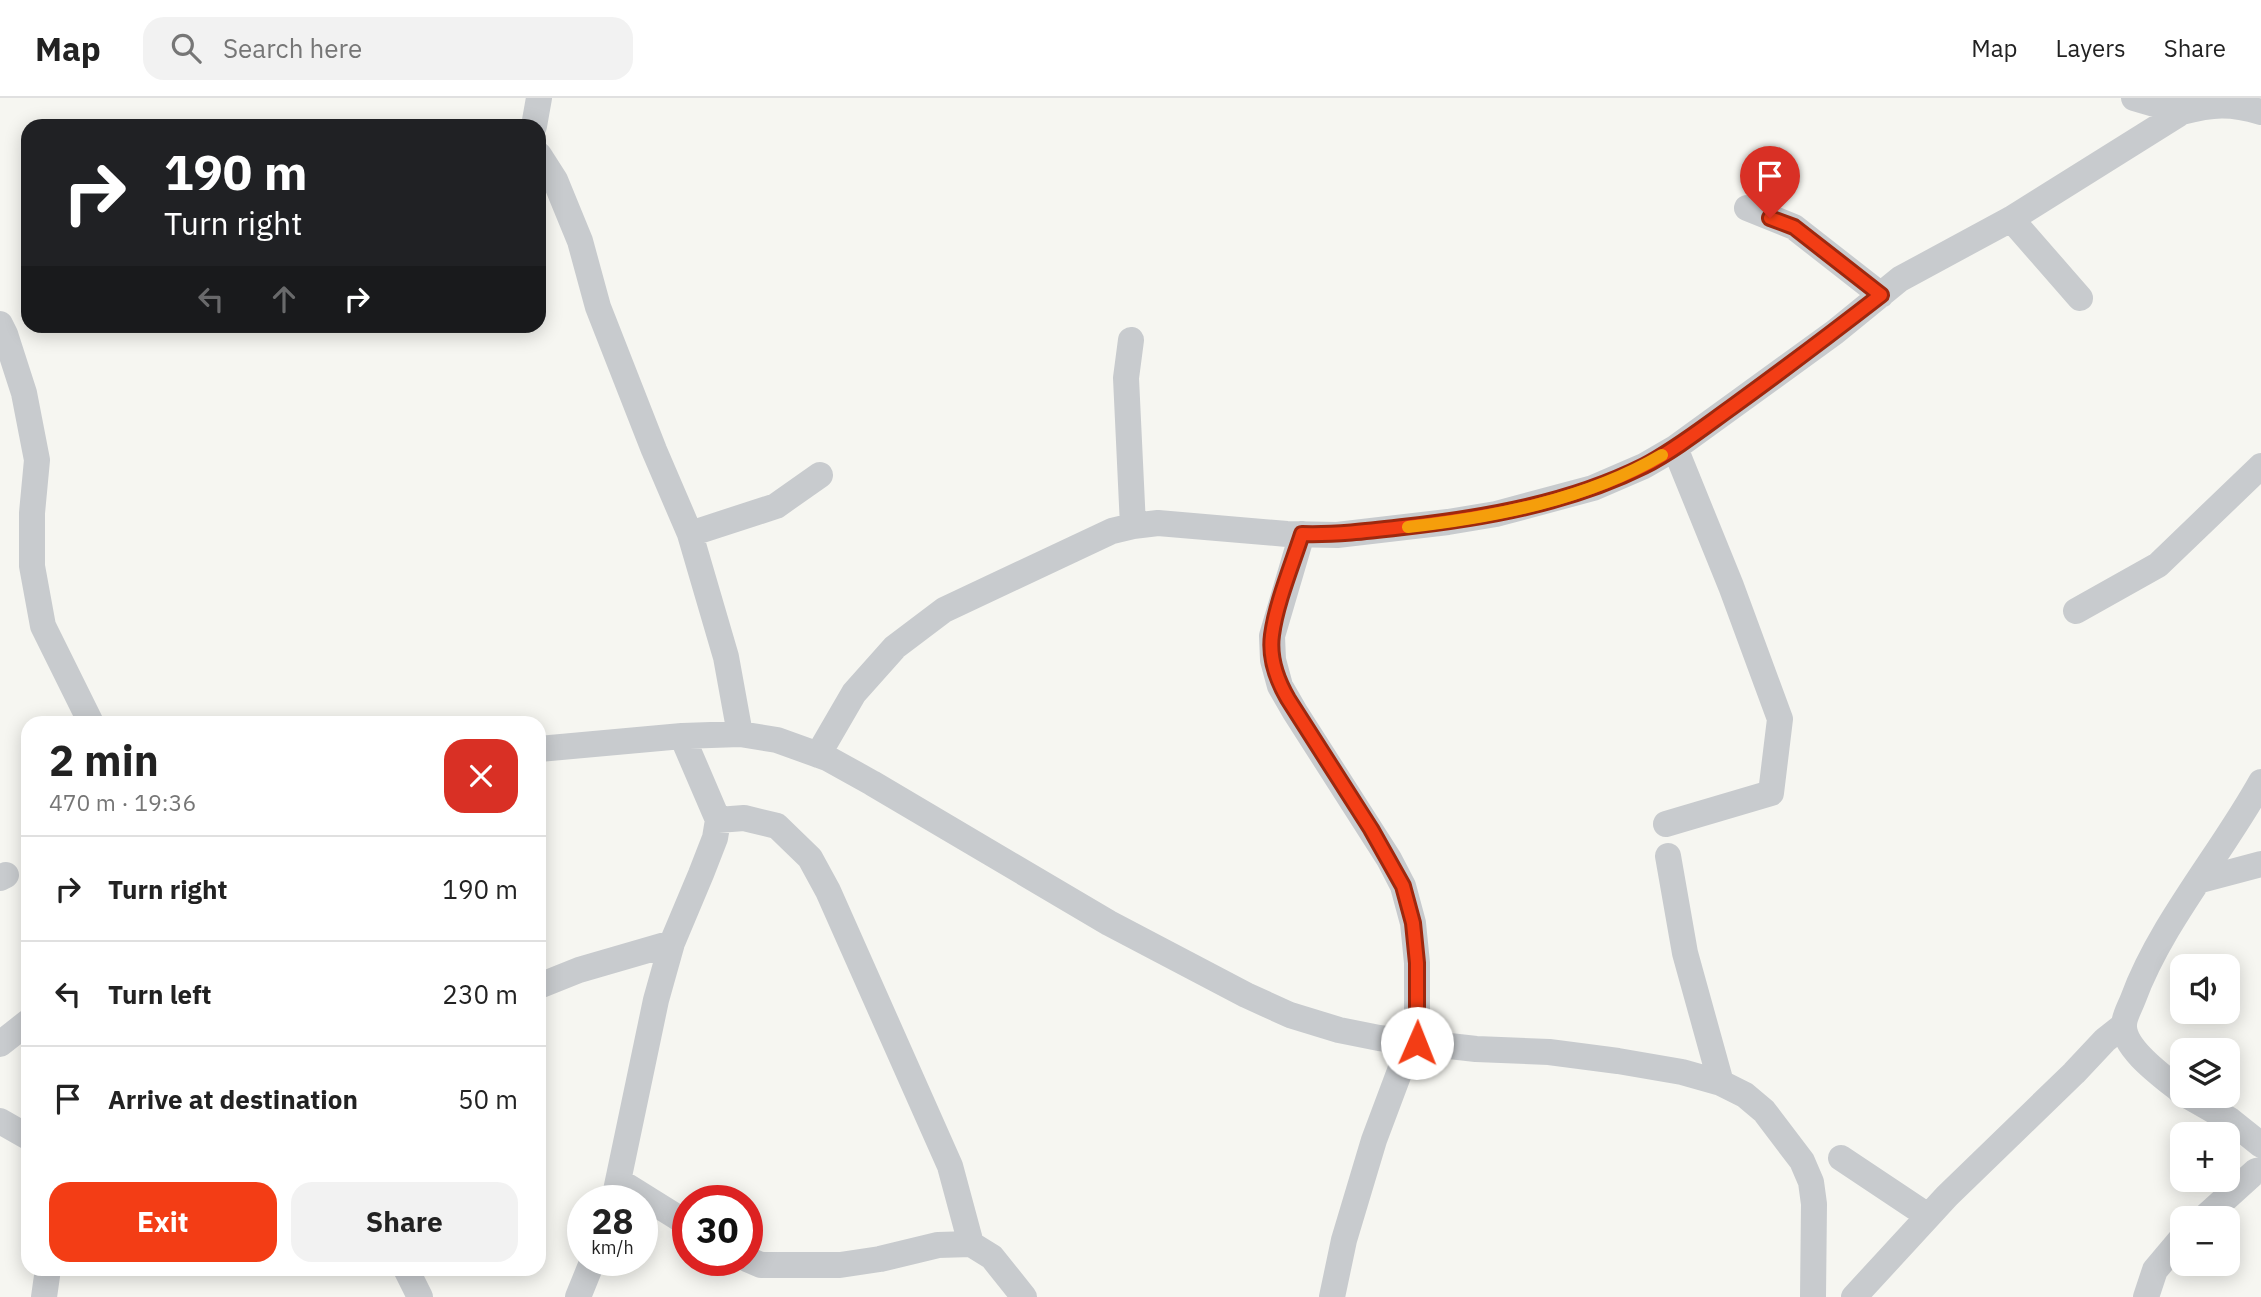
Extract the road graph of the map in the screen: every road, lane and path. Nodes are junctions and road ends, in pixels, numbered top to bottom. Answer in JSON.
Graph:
{"nodes":[{"id":1,"x":539,"y":98,"type":"edge"},
{"id":2,"x":2134,"y":98,"type":"edge"},
{"id":3,"x":2182,"y":105,"type":"edge"},
{"id":4,"x":2261,"y":112,"type":"edge"},
{"id":5,"x":535,"y":119,"type":"edge"},
{"id":6,"x":546,"y":166,"type":"edge"},
{"id":7,"x":1747,"y":208,"type":"dead end"},
{"id":8,"x":2011,"y":219,"type":"junction"},
{"id":9,"x":1881,"y":295,"type":"junction"},
{"id":10,"x":2080,"y":298,"type":"dead end"},
{"id":11,"x":11,"y":328,"type":"edge"},
{"id":12,"x":1131,"y":340,"type":"dead end"},
{"id":13,"x":1675,"y":448,"type":"junction"},
{"id":14,"x":2261,"y":466,"type":"edge"},
{"id":15,"x":820,"y":475,"type":"dead end"},
{"id":16,"x":1133,"y":526,"type":"junction"},
{"id":17,"x":690,"y":534,"type":"junction"},
{"id":18,"x":1302,"y":534,"type":"junction"},
{"id":19,"x":2076,"y":611,"type":"dead end"},
{"id":20,"x":88,"y":716,"type":"edge"},
{"id":21,"x":740,"y":734,"type":"junction"},
{"id":22,"x":682,"y":736,"type":"junction"},
{"id":23,"x":546,"y":748,"type":"edge"},
{"id":24,"x":818,"y":755,"type":"junction"},
{"id":25,"x":2261,"y":782,"type":"edge"},
{"id":26,"x":718,"y":820,"type":"junction"},
{"id":27,"x":1666,"y":824,"type":"dead end"},
{"id":28,"x":1668,"y":856,"type":"dead end"},
{"id":29,"x":2261,"y":864,"type":"edge"},
{"id":30,"x":2201,"y":880,"type":"junction"},
{"id":31,"x":672,"y":943,"type":"junction"},
{"id":32,"x":546,"y":983,"type":"edge"},
{"id":33,"x":2124,"y":1025,"type":"junction"},
{"id":34,"x":21,"y":1028,"type":"edge"},
{"id":35,"x":1417,"y":1043,"type":"junction"},
{"id":36,"x":0,"y":1044,"type":"edge"},
{"id":37,"x":2170,"y":1082,"type":"edge"},
{"id":38,"x":1721,"y":1083,"type":"junction"},
{"id":39,"x":2209,"y":1108,"type":"edge"},
{"id":40,"x":0,"y":1121,"type":"edge"},
{"id":41,"x":21,"y":1133,"type":"edge"},
{"id":42,"x":2261,"y":1145,"type":"edge"},
{"id":43,"x":1841,"y":1158,"type":"dead end"},
{"id":44,"x":2261,"y":1170,"type":"edge"},
{"id":45,"x":617,"y":1185,"type":"edge"},
{"id":46,"x":2217,"y":1206,"type":"edge"},
{"id":47,"x":1928,"y":1216,"type":"junction"},
{"id":48,"x":971,"y":1244,"type":"junction"},
{"id":49,"x":2170,"y":1252,"type":"edge"},
{"id":50,"x":763,"y":1265,"type":"edge"},
{"id":51,"x":47,"y":1276,"type":"edge"},
{"id":52,"x":410,"y":1276,"type":"edge"},
{"id":53,"x":587,"y":1276,"type":"edge"},
{"id":54,"x":44,"y":1297,"type":"edge"},
{"id":55,"x":420,"y":1297,"type":"edge"},
{"id":56,"x":578,"y":1297,"type":"edge"},
{"id":57,"x":1024,"y":1297,"type":"edge"},
{"id":58,"x":1332,"y":1297,"type":"edge"},
{"id":59,"x":1813,"y":1297,"type":"edge"},
{"id":60,"x":1854,"y":1297,"type":"edge"},
{"id":61,"x":2146,"y":1297,"type":"edge"}],
"edges":[{"from":1,"to":5,"type":"street"},
{"from":2,"to":3,"type":"street"},
{"from":3,"to":4,"type":"street"},
{"from":3,"to":8,"type":"street"},
{"from":6,"to":17,"type":"street"},
{"from":7,"to":9,"type":"street"},
{"from":8,"to":9,"type":"street"},
{"from":8,"to":10,"type":"street"},
{"from":9,"to":13,"type":"street"},
{"from":11,"to":20,"type":"street"},
{"from":12,"to":16,"type":"street"},
{"from":13,"to":18,"type":"street"},
{"from":13,"to":27,"type":"street"},
{"from":14,"to":19,"type":"street"},
{"from":15,"to":17,"type":"street"},
{"from":16,"to":18,"type":"street"},
{"from":16,"to":24,"type":"street"},
{"from":17,"to":21,"type":"street"},
{"from":18,"to":35,"type":"street"},
{"from":21,"to":22,"type":"street"},
{"from":21,"to":24,"type":"street"},
{"from":22,"to":23,"type":"street"},
{"from":22,"to":26,"type":"street"},
{"from":24,"to":35,"type":"street"},
{"from":25,"to":30,"type":"street"},
{"from":26,"to":31,"type":"street"},
{"from":26,"to":48,"type":"street"},
{"from":28,"to":38,"type":"street"},
{"from":29,"to":30,"type":"street"},
{"from":30,"to":33,"type":"street"},
{"from":31,"to":32,"type":"street"},
{"from":31,"to":45,"type":"street"},
{"from":33,"to":37,"type":"street"},
{"from":33,"to":47,"type":"street"},
{"from":34,"to":36,"type":"street"},
{"from":35,"to":38,"type":"street"},
{"from":35,"to":58,"type":"street"},
{"from":38,"to":59,"type":"street"},
{"from":39,"to":42,"type":"street"},
{"from":40,"to":41,"type":"street"},
{"from":43,"to":47,"type":"street"},
{"from":44,"to":46,"type":"street"},
{"from":47,"to":60,"type":"street"},
{"from":48,"to":50,"type":"street"},
{"from":48,"to":57,"type":"street"},
{"from":49,"to":61,"type":"street"},
{"from":51,"to":54,"type":"street"},
{"from":52,"to":55,"type":"street"},
{"from":53,"to":56,"type":"street"}]}
